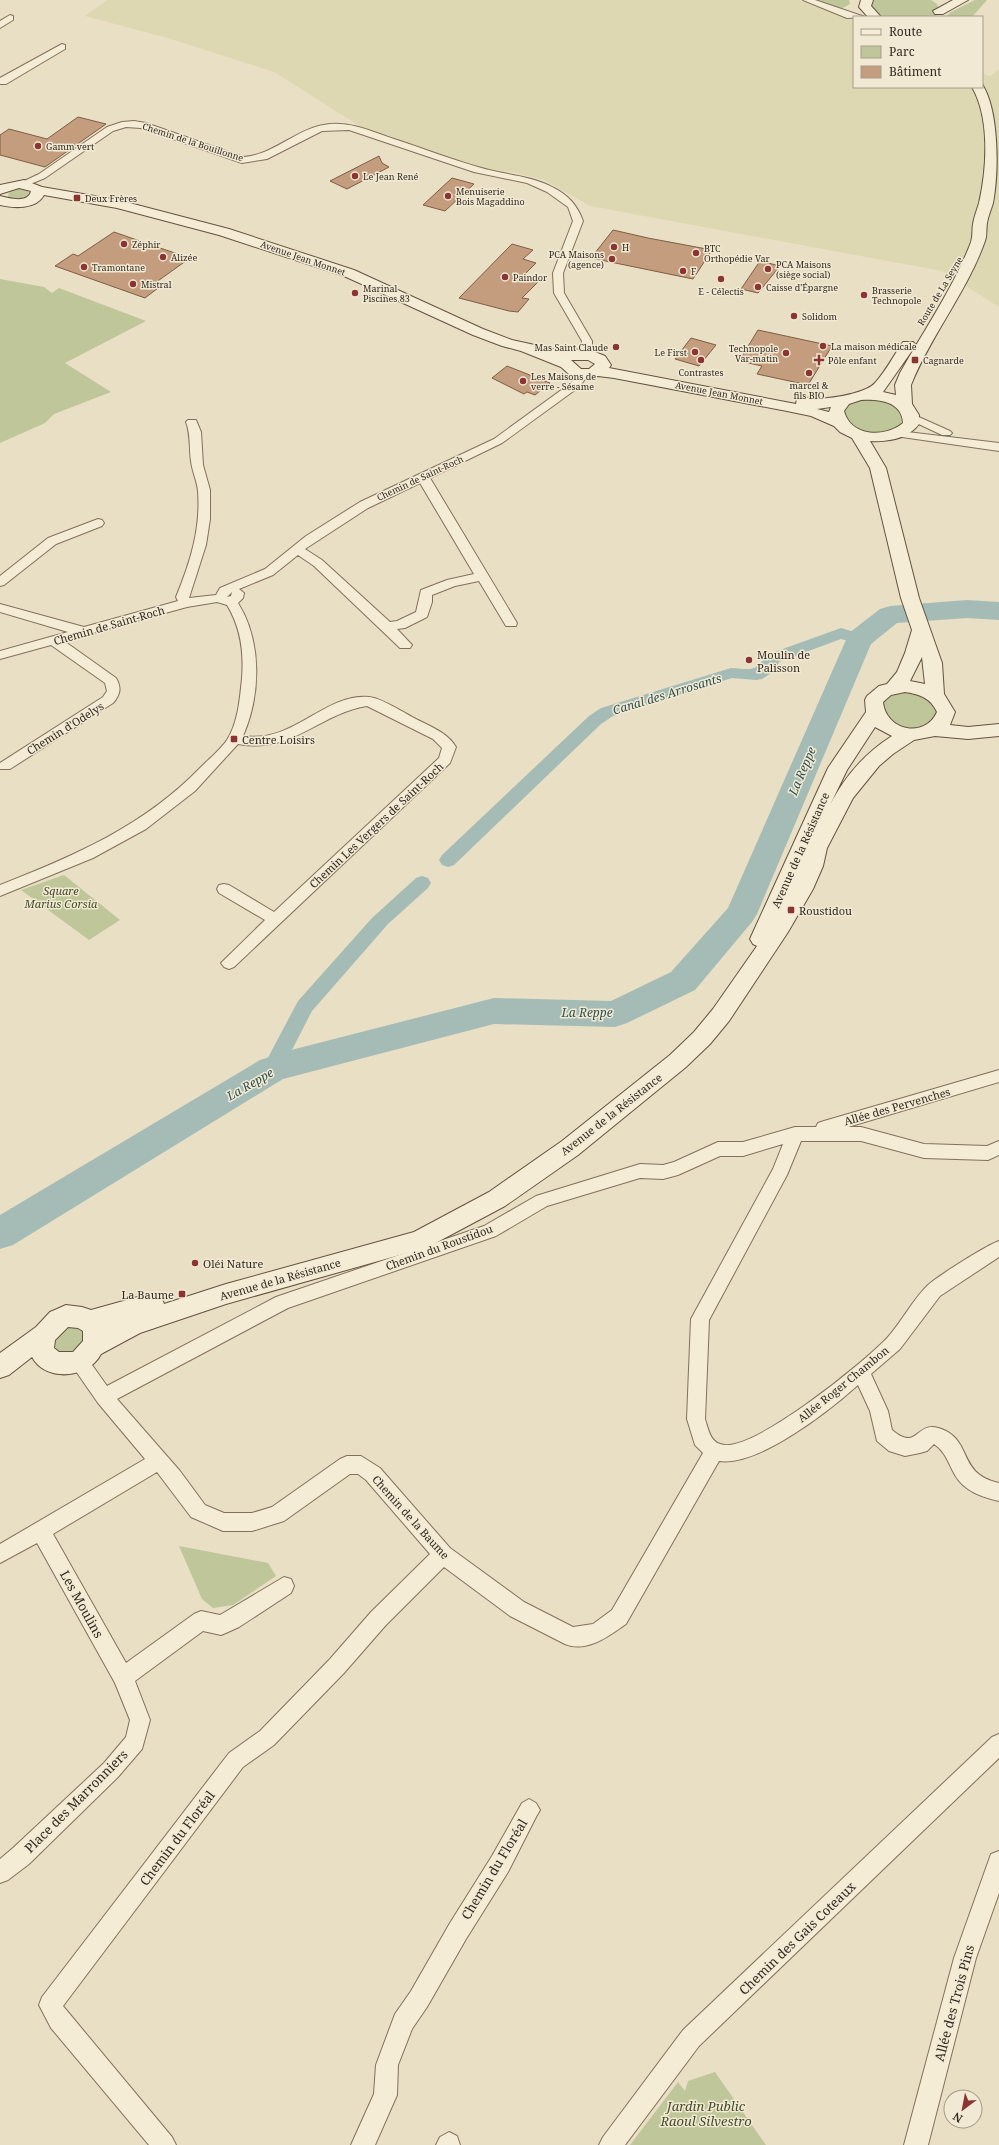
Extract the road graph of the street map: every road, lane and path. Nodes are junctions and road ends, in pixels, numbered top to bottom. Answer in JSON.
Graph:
{"nodes":[{"id":1,"x":807,"y":0,"type":"edge"},
{"id":2,"x":962,"y":0,"type":"edge"},
{"id":3,"x":864,"y":8,"type":"edge"},
{"id":4,"x":936,"y":10,"type":"edge"},
{"id":5,"x":873,"y":16,"type":"edge"},
{"id":6,"x":10,"y":18,"type":"dead end"},
{"id":7,"x":0,"y":26,"type":"edge"},
{"id":8,"x":62,"y":46,"type":"dead end"},
{"id":9,"x":0,"y":81,"type":"edge"},
{"id":10,"x":979,"y":88,"type":"edge"},
{"id":11,"x":0,"y":179,"type":"edge"},
{"id":12,"x":20,"y":184,"type":"junction"},
{"id":13,"x":39,"y":185,"type":"junction"},
{"id":14,"x":0,"y":190,"type":"edge"},
{"id":15,"x":70,"y":197,"type":"junction"},
{"id":16,"x":0,"y":200,"type":"edge"},
{"id":17,"x":29,"y":201,"type":"junction"},
{"id":18,"x":980,"y":223,"type":"junction"},
{"id":19,"x":576,"y":358,"type":"junction"},
{"id":20,"x":594,"y":369,"type":"junction"},
{"id":21,"x":868,"y":394,"type":"junction"},
{"id":22,"x":843,"y":401,"type":"junction"},
{"id":23,"x":908,"y":411,"type":"junction"},
{"id":24,"x":192,"y":422,"type":"dead end"},
{"id":25,"x":839,"y":422,"type":"junction"},
{"id":26,"x":858,"y":434,"type":"junction"},
{"id":27,"x":893,"y":435,"type":"junction"},
{"id":28,"x":970,"y":442,"type":"junction"},
{"id":29,"x":999,"y":447,"type":"edge"},
{"id":30,"x":878,"y":468,"type":"junction"},
{"id":31,"x":423,"y":477,"type":"junction"},
{"id":32,"x":98,"y":523,"type":"dead end"},
{"id":33,"x":298,"y":550,"type":"junction"},
{"id":34,"x":482,"y":576,"type":"junction"},
{"id":35,"x":0,"y":582,"type":"edge"},
{"id":36,"x":229,"y":596,"type":"junction"},
{"id":37,"x":186,"y":603,"type":"junction"},
{"id":38,"x":0,"y":608,"type":"edge"},
{"id":39,"x":511,"y":623,"type":"dead end"},
{"id":40,"x":387,"y":626,"type":"junction"},
{"id":41,"x":921,"y":630,"type":"junction"},
{"id":42,"x":88,"y":631,"type":"junction"},
{"id":43,"x":54,"y":640,"type":"junction"},
{"id":44,"x":405,"y":645,"type":"dead end"},
{"id":45,"x":0,"y":655,"type":"edge"},
{"id":46,"x":894,"y":687,"type":"junction"},
{"id":47,"x":935,"y":696,"type":"junction"},
{"id":48,"x":946,"y":712,"type":"junction"},
{"id":49,"x":874,"y":714,"type":"junction"},
{"id":50,"x":999,"y":721,"type":"edge"},
{"id":51,"x":935,"y":730,"type":"junction"},
{"id":52,"x":999,"y":730,"type":"edge"},
{"id":53,"x":910,"y":734,"type":"junction"},
{"id":54,"x":234,"y":740,"type":"junction"},
{"id":55,"x":5,"y":766,"type":"dead end"},
{"id":56,"x":224,"y":889,"type":"dead end"},
{"id":57,"x":0,"y":891,"type":"edge"},
{"id":58,"x":275,"y":920,"type":"junction"},
{"id":59,"x":229,"y":963,"type":"dead end"},
{"id":60,"x":737,"y":992,"type":"junction"},
{"id":61,"x":999,"y":1076,"type":"edge"},
{"id":62,"x":795,"y":1134,"type":"junction"},
{"id":63,"x":999,"y":1148,"type":"edge"},
{"id":64,"x":467,"y":1216,"type":"junction"},
{"id":65,"x":999,"y":1248,"type":"edge"},
{"id":66,"x":89,"y":1321,"type":"junction"},
{"id":67,"x":43,"y":1335,"type":"junction"},
{"id":68,"x":87,"y":1353,"type":"junction"},
{"id":69,"x":50,"y":1360,"type":"junction"},
{"id":70,"x":0,"y":1367,"type":"edge"},
{"id":71,"x":861,"y":1371,"type":"junction"},
{"id":72,"x":0,"y":1372,"type":"edge"},
{"id":73,"x":104,"y":1397,"type":"junction"},
{"id":74,"x":714,"y":1452,"type":"junction"},
{"id":75,"x":158,"y":1461,"type":"junction"},
{"id":76,"x":999,"y":1492,"type":"edge"},
{"id":77,"x":41,"y":1531,"type":"junction"},
{"id":78,"x":0,"y":1554,"type":"edge"},
{"id":79,"x":443,"y":1555,"type":"junction"},
{"id":80,"x":284,"y":1586,"type":"dead end"},
{"id":81,"x":123,"y":1677,"type":"junction"},
{"id":82,"x":996,"y":1754,"type":"edge"},
{"id":83,"x":529,"y":1810,"type":"dead end"},
{"id":84,"x":999,"y":1862,"type":"edge"},
{"id":85,"x":0,"y":1872,"type":"edge"},
{"id":86,"x":164,"y":2145,"type":"edge"},
{"id":87,"x":363,"y":2145,"type":"edge"},
{"id":88,"x":611,"y":2145,"type":"edge"},
{"id":89,"x":916,"y":2145,"type":"edge"}],
"edges":[{"from":1,"to":3,"type":"street"},
{"from":2,"to":4,"type":"main road"},
{"from":3,"to":5,"type":"main road"},
{"from":6,"to":7,"type":"street"},
{"from":8,"to":9,"type":"street"},
{"from":10,"to":18,"type":"main road","name":"Route de La Seyne"},
{"from":11,"to":12,"type":"main road"},
{"from":12,"to":13,"type":"main road","name":"Avenue Jean Monnet"},
{"from":12,"to":14,"type":"main road"},
{"from":13,"to":15,"type":"main road","name":"Avenue Jean Monnet"},
{"from":13,"to":17,"type":"main road"},
{"from":13,"to":19,"type":"street","name":"Chemin de la Bouillonne"},
{"from":15,"to":17,"type":"main road","name":"Avenue Jean Monnet"},
{"from":15,"to":19,"type":"main road","name":"Avenue Jean Monnet"},
{"from":16,"to":17,"type":"main road","name":"Avenue Jean Monnet"},
{"from":18,"to":21,"type":"main road","name":"Route de La Seyne"},
{"from":18,"to":23,"type":"main road","name":"Route de La Seyne"},
{"from":19,"to":20,"type":"main road","name":"Avenue Jean Monnet"},
{"from":19,"to":20,"type":"main road","name":"Avenue Jean Monnet"},
{"from":20,"to":22,"type":"main road","name":"Avenue Jean Monnet"},
{"from":20,"to":25,"type":"main road","name":"Avenue Jean Monnet"},
{"from":20,"to":31,"type":"street","name":"Chemin de Saint-Roch"},
{"from":21,"to":22,"type":"main road","name":"Avenue Jean Monnet"},
{"from":21,"to":23,"type":"main road"},
{"from":22,"to":25,"type":"main road"},
{"from":23,"to":27,"type":"main road"},
{"from":23,"to":28,"type":"street"},
{"from":24,"to":37,"type":"street"},
{"from":25,"to":26,"type":"main road","name":"Avenue Jean Monnet"},
{"from":26,"to":27,"type":"main road"},
{"from":26,"to":30,"type":"main road"},
{"from":27,"to":28,"type":"street"},
{"from":27,"to":30,"type":"main road"},
{"from":28,"to":29,"type":"street"},
{"from":30,"to":41,"type":"main road"},
{"from":31,"to":33,"type":"street","name":"Chemin de Saint-Roch"},
{"from":31,"to":34,"type":"street"},
{"from":32,"to":35,"type":"street"},
{"from":33,"to":36,"type":"street","name":"Chemin de Saint-Roch"},
{"from":33,"to":40,"type":"street"},
{"from":34,"to":39,"type":"street"},
{"from":34,"to":40,"type":"street"},
{"from":36,"to":37,"type":"street","name":"Chemin de Saint-Roch"},
{"from":36,"to":54,"type":"street"},
{"from":37,"to":42,"type":"street","name":"Chemin de Saint-Roch"},
{"from":38,"to":42,"type":"street"},
{"from":40,"to":44,"type":"street"},
{"from":41,"to":46,"type":"main road"},
{"from":41,"to":47,"type":"main road"},
{"from":42,"to":43,"type":"street","name":"Chemin de Saint-Roch"},
{"from":43,"to":45,"type":"street","name":"Chemin de Saint-Roch"},
{"from":43,"to":55,"type":"street","name":"Chemin d'Odelys"},
{"from":46,"to":47,"type":"main road"},
{"from":46,"to":49,"type":"main road"},
{"from":47,"to":48,"type":"main road"},
{"from":48,"to":50,"type":"main road"},
{"from":48,"to":51,"type":"main road"},
{"from":49,"to":53,"type":"main road"},
{"from":49,"to":60,"type":"main road","name":"Avenue de la Résistance"},
{"from":51,"to":52,"type":"main road"},
{"from":51,"to":53,"type":"main road"},
{"from":53,"to":60,"type":"main road","name":"Avenue de la Résistance"},
{"from":54,"to":57,"type":"street"},
{"from":54,"to":58,"type":"street","name":"Chemin Les Vergers de Saint-Roch"},
{"from":56,"to":58,"type":"street"},
{"from":58,"to":59,"type":"street","name":"Chemin Les Vergers de Saint-Roch"},
{"from":60,"to":64,"type":"main road","name":"Avenue de la Résistance"},
{"from":61,"to":62,"type":"street","name":"Allée des Pervenches"},
{"from":62,"to":63,"type":"street","name":"Chemin du Roustidou"},
{"from":62,"to":73,"type":"street","name":"Chemin du Roustidou"},
{"from":62,"to":74,"type":"street"},
{"from":64,"to":66,"type":"main road","name":"Avenue de la Résistance"},
{"from":64,"to":68,"type":"main road","name":"Avenue de la Résistance"},
{"from":65,"to":71,"type":"street","name":"Allée Roger Chambon"},
{"from":66,"to":67,"type":"main road"},
{"from":66,"to":68,"type":"main road"},
{"from":67,"to":69,"type":"main road"},
{"from":67,"to":70,"type":"main road"},
{"from":68,"to":69,"type":"main road"},
{"from":68,"to":73,"type":"street","name":"Chemin de la Baume"},
{"from":69,"to":72,"type":"main road"},
{"from":71,"to":74,"type":"street","name":"Allée Roger Chambon"},
{"from":71,"to":76,"type":"street"},
{"from":73,"to":75,"type":"street","name":"Chemin de la Baume"},
{"from":74,"to":79,"type":"street","name":"Chemin de la Baume"},
{"from":75,"to":77,"type":"street"},
{"from":75,"to":79,"type":"street","name":"Chemin de la Baume"},
{"from":77,"to":78,"type":"street"},
{"from":77,"to":81,"type":"street","name":"Les Moulins"},
{"from":79,"to":86,"type":"street","name":"Chemin du Floréal"},
{"from":80,"to":81,"type":"street"},
{"from":81,"to":85,"type":"street","name":"Place des Marronniers"},
{"from":82,"to":88,"type":"street","name":"Chemin des Gais Coteaux"},
{"from":83,"to":87,"type":"street","name":"Chemin du Floréal"},
{"from":84,"to":89,"type":"street","name":"Allée des Trois Pins"}]}
